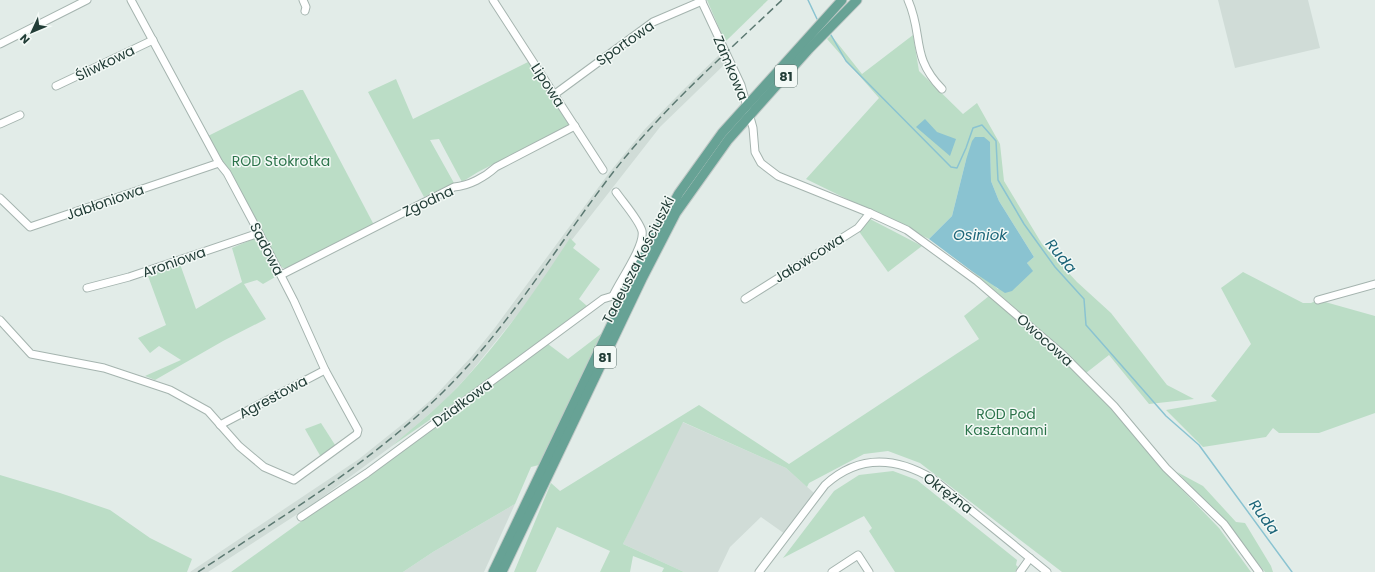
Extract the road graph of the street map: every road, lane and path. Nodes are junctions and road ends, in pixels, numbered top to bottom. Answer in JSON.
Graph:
{"nodes":[{"id":1,"x":87,"y":0,"type":"edge"},
{"id":2,"x":131,"y":0,"type":"edge"},
{"id":3,"x":303,"y":0,"type":"edge"},
{"id":4,"x":493,"y":0,"type":"edge"},
{"id":5,"x":701,"y":0,"type":"edge"},
{"id":6,"x":842,"y":0,"type":"edge"},
{"id":7,"x":857,"y":0,"type":"edge"},
{"id":8,"x":908,"y":0,"type":"edge"},
{"id":9,"x":304,"y":11,"type":"dead end"},
{"id":10,"x":153,"y":40,"type":"junction"},
{"id":11,"x":1,"y":41,"type":"edge"},
{"id":12,"x":56,"y":86,"type":"dead end"},
{"id":13,"x":942,"y":89,"type":"dead end"},
{"id":14,"x":555,"y":94,"type":"junction"},
{"id":15,"x":747,"y":103,"type":"junction"},
{"id":16,"x":20,"y":115,"type":"dead end"},
{"id":17,"x":750,"y":116,"type":"junction"},
{"id":18,"x":0,"y":124,"type":"edge"},
{"id":19,"x":575,"y":126,"type":"junction"},
{"id":20,"x":219,"y":163,"type":"junction"},
{"id":21,"x":603,"y":170,"type":"dead end"},
{"id":22,"x":778,"y":176,"type":"joint"},
{"id":23,"x":616,"y":192,"type":"dead end"},
{"id":24,"x":0,"y":198,"type":"edge"},
{"id":25,"x":870,"y":213,"type":"junction"},
{"id":26,"x":259,"y":233,"type":"junction"},
{"id":27,"x":281,"y":275,"type":"junction"},
{"id":28,"x":1375,"y":284,"type":"edge"},
{"id":29,"x":87,"y":288,"type":"dead end"},
{"id":30,"x":612,"y":296,"type":"junction"},
{"id":31,"x":624,"y":298,"type":"junction"},
{"id":32,"x":745,"y":299,"type":"dead end"},
{"id":33,"x":1318,"y":300,"type":"dead end"},
{"id":34,"x":0,"y":320,"type":"edge"},
{"id":35,"x":325,"y":370,"type":"junction"},
{"id":36,"x":220,"y":425,"type":"junction"},
{"id":37,"x":301,"y":517,"type":"dead end"},
{"id":38,"x":1030,"y":558,"type":"junction"},
{"id":39,"x":493,"y":572,"type":"edge"},
{"id":40,"x":502,"y":572,"type":"edge"},
{"id":41,"x":759,"y":572,"type":"edge"},
{"id":42,"x":832,"y":572,"type":"edge"},
{"id":43,"x":869,"y":572,"type":"edge"},
{"id":44,"x":1020,"y":572,"type":"edge"},
{"id":45,"x":1047,"y":572,"type":"edge"},
{"id":46,"x":1259,"y":572,"type":"edge"}],
"edges":[{"from":1,"to":11,"type":"street"},
{"from":2,"to":10,"type":"street","name":"Sadowa"},
{"from":3,"to":9,"type":"street"},
{"from":4,"to":14,"type":"street","name":"Lipowa"},
{"from":5,"to":14,"type":"street","name":"Sportowa"},
{"from":5,"to":15,"type":"street","name":"Zamkowa"},
{"from":6,"to":15,"type":"main road","name":"Tadeusza Kościuszki","number":"81"},
{"from":7,"to":17,"type":"main road","name":"Tadeusza Kościuszki","number":"81"},
{"from":8,"to":13,"type":"street"},
{"from":10,"to":12,"type":"street","name":"Śliwkowa"},
{"from":10,"to":20,"type":"street","name":"Sadowa"},
{"from":14,"to":19,"type":"street","name":"Lipowa"},
{"from":15,"to":17,"type":"street","name":"Zamkowa"},
{"from":15,"to":31,"type":"main road","name":"Tadeusza Kościuszki","number":"81"},
{"from":16,"to":18,"type":"street"},
{"from":17,"to":22,"type":"street","name":"Zamkowa"},
{"from":17,"to":40,"type":"main road","name":"Tadeusza Kościuszki","number":"81"},
{"from":19,"to":21,"type":"street","name":"Lipowa"},
{"from":19,"to":27,"type":"street","name":"Zgodna"},
{"from":20,"to":24,"type":"street","name":"Jabłoniowa"},
{"from":20,"to":26,"type":"street","name":"Sadowa"},
{"from":22,"to":25,"type":"street","name":"Owocowa"},
{"from":23,"to":30,"type":"street"},
{"from":25,"to":32,"type":"street","name":"Jałowcowa"},
{"from":25,"to":46,"type":"street","name":"Owocowa"},
{"from":26,"to":27,"type":"street","name":"Sadowa"},
{"from":26,"to":29,"type":"street","name":"Aroniowa"},
{"from":27,"to":35,"type":"street","name":"Sadowa"},
{"from":28,"to":33,"type":"street"},
{"from":30,"to":31,"type":"street"},
{"from":30,"to":37,"type":"street","name":"Działkowa"},
{"from":31,"to":39,"type":"main road","name":"Tadeusza Kościuszki","number":"81"},
{"from":34,"to":36,"type":"street"},
{"from":35,"to":36,"type":"street","name":"Agrestowa"},
{"from":35,"to":36,"type":"street","name":"Sadowa"},
{"from":38,"to":41,"type":"street","name":"Okrężna"},
{"from":38,"to":44,"type":"street"},
{"from":38,"to":45,"type":"street","name":"Okrężna"},
{"from":42,"to":43,"type":"street"}]}
